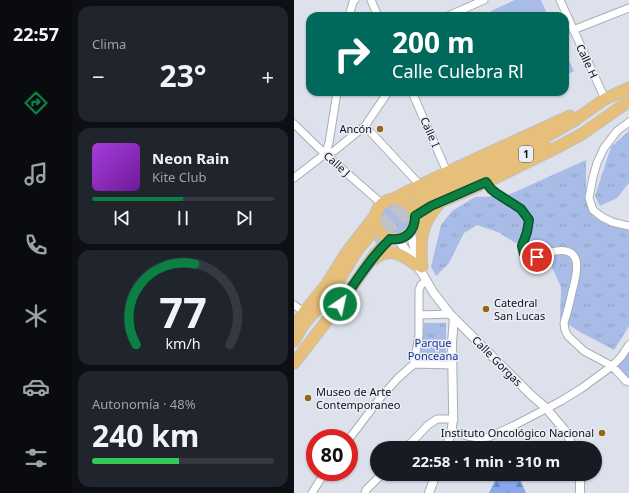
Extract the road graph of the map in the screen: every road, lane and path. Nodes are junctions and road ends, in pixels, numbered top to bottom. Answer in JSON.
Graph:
{"nodes":[{"id":1,"x":354,"y":0,"type":"edge"},
{"id":2,"x":371,"y":0,"type":"edge"},
{"id":3,"x":484,"y":0,"type":"edge"},
{"id":4,"x":560,"y":0,"type":"edge"},
{"id":5,"x":629,"y":8,"type":"edge"},
{"id":6,"x":350,"y":12,"type":"edge"},
{"id":7,"x":376,"y":12,"type":"edge"},
{"id":8,"x":457,"y":12,"type":"edge"},
{"id":9,"x":565,"y":12,"type":"edge"},
{"id":10,"x":569,"y":21,"type":"edge"},
{"id":11,"x":573,"y":30,"type":"junction"},
{"id":12,"x":629,"y":88,"type":"edge"},
{"id":13,"x":336,"y":96,"type":"edge"},
{"id":14,"x":385,"y":96,"type":"edge"},
{"id":15,"x":414,"y":96,"type":"edge"},
{"id":16,"x":605,"y":100,"type":"junction"},
{"id":17,"x":629,"y":100,"type":"edge"},
{"id":18,"x":629,"y":122,"type":"edge"},
{"id":19,"x":294,"y":124,"type":"edge"},
{"id":20,"x":365,"y":126,"type":"junction"},
{"id":21,"x":325,"y":154,"type":"junction"},
{"id":22,"x":447,"y":172,"type":"junction"},
{"id":23,"x":294,"y":178,"type":"edge"},
{"id":24,"x":486,"y":182,"type":"junction"},
{"id":25,"x":420,"y":185,"type":"junction"},
{"id":26,"x":396,"y":198,"type":"junction"},
{"id":27,"x":442,"y":202,"type":"junction"},
{"id":28,"x":381,"y":203,"type":"junction"},
{"id":29,"x":415,"y":216,"type":"junction"},
{"id":30,"x":374,"y":217,"type":"junction"},
{"id":31,"x":629,"y":226,"type":"edge"},
{"id":32,"x":411,"y":232,"type":"junction"},
{"id":33,"x":394,"y":239,"type":"junction"},
{"id":34,"x":368,"y":263,"type":"junction"},
{"id":35,"x":420,"y":268,"type":"junction"},
{"id":36,"x":426,"y":281,"type":"junction"},
{"id":37,"x":294,"y":306,"type":"edge"},
{"id":38,"x":304,"y":312,"type":"junction"},
{"id":39,"x":419,"y":315,"type":"junction"},
{"id":40,"x":452,"y":316,"type":"junction"},
{"id":41,"x":294,"y":327,"type":"edge"},
{"id":42,"x":294,"y":341,"type":"edge"},
{"id":43,"x":629,"y":345,"type":"edge"},
{"id":44,"x":294,"y":357,"type":"edge"},
{"id":45,"x":294,"y":363,"type":"edge"},
{"id":46,"x":414,"y":364,"type":"junction"},
{"id":47,"x":452,"y":365,"type":"junction"},
{"id":48,"x":612,"y":366,"type":"junction"},
{"id":49,"x":629,"y":382,"type":"edge"},
{"id":50,"x":546,"y":408,"type":"junction"},
{"id":51,"x":454,"y":419,"type":"junction"},
{"id":52,"x":357,"y":429,"type":"edge"},
{"id":53,"x":452,"y":431,"type":"junction"},
{"id":54,"x":413,"y":441,"type":"edge"},
{"id":55,"x":448,"y":441,"type":"edge"},
{"id":56,"x":570,"y":441,"type":"edge"},
{"id":57,"x":319,"y":481,"type":"edge"},
{"id":58,"x":375,"y":481,"type":"edge"},
{"id":59,"x":433,"y":481,"type":"edge"},
{"id":60,"x":580,"y":481,"type":"edge"},
{"id":61,"x":312,"y":493,"type":"edge"},
{"id":62,"x":365,"y":493,"type":"edge"},
{"id":63,"x":429,"y":493,"type":"edge"},
{"id":64,"x":580,"y":493,"type":"edge"}],
"edges":[{"from":1,"to":6,"type":"street"},
{"from":2,"to":7,"type":"street"},
{"from":3,"to":8,"type":"street"},
{"from":4,"to":9,"type":"street","name":"Calle H"},
{"from":5,"to":11,"type":"street"},
{"from":10,"to":11,"type":"street","name":"Calle H"},
{"from":11,"to":16,"type":"street","name":"Calle H"},
{"from":12,"to":16,"type":"highway","number":"1"},
{"from":13,"to":21,"type":"street"},
{"from":14,"to":20,"type":"street"},
{"from":15,"to":22,"type":"street","name":"Calle I"},
{"from":16,"to":17,"type":"highway","number":"1"},
{"from":16,"to":22,"type":"highway"},
{"from":17,"to":24,"type":"highway"},
{"from":18,"to":31,"type":"street"},
{"from":19,"to":21,"type":"street","name":"Calle J"},
{"from":20,"to":21,"type":"street"},
{"from":20,"to":25,"type":"street"},
{"from":21,"to":23,"type":"street"},
{"from":21,"to":28,"type":"street","name":"Calle J"},
{"from":22,"to":25,"type":"highway"},
{"from":24,"to":27,"type":"highway"},
{"from":24,"to":48,"type":"street"},
{"from":25,"to":26,"type":"highway"},
{"from":26,"to":28,"type":"highway"},
{"from":26,"to":29,"type":"highway"},
{"from":27,"to":29,"type":"highway"},
{"from":27,"to":35,"type":"highway"},
{"from":28,"to":30,"type":"highway"},
{"from":29,"to":32,"type":"highway"},
{"from":30,"to":33,"type":"highway"},
{"from":30,"to":38,"type":"highway"},
{"from":32,"to":33,"type":"highway"},
{"from":32,"to":35,"type":"street","name":"Calle Gorgas"},
{"from":33,"to":34,"type":"highway"},
{"from":33,"to":35,"type":"street","name":"Calle Gorgas"},
{"from":34,"to":35,"type":"highway"},
{"from":34,"to":45,"type":"highway"},
{"from":35,"to":36,"type":"street","name":"Calle Gorgas"},
{"from":36,"to":39,"type":"street"},
{"from":36,"to":40,"type":"street","name":"Calle Gorgas"},
{"from":37,"to":38,"type":"street"},
{"from":38,"to":41,"type":"highway"},
{"from":39,"to":40,"type":"street"},
{"from":39,"to":46,"type":"street"},
{"from":40,"to":47,"type":"street"},
{"from":40,"to":50,"type":"street","name":"Calle Gorgas"},
{"from":42,"to":44,"type":"highway"},
{"from":43,"to":48,"type":"street"},
{"from":46,"to":47,"type":"street"},
{"from":46,"to":52,"type":"street"},
{"from":47,"to":51,"type":"street"},
{"from":48,"to":49,"type":"street"},
{"from":48,"to":50,"type":"street"},
{"from":50,"to":53,"type":"street"},
{"from":50,"to":56,"type":"street","name":"Calle Gorgas"},
{"from":51,"to":53,"type":"street"},
{"from":51,"to":54,"type":"street"},
{"from":53,"to":55,"type":"street"},
{"from":57,"to":61,"type":"street"},
{"from":58,"to":62,"type":"street"},
{"from":59,"to":63,"type":"street"},
{"from":60,"to":64,"type":"street"}]}
